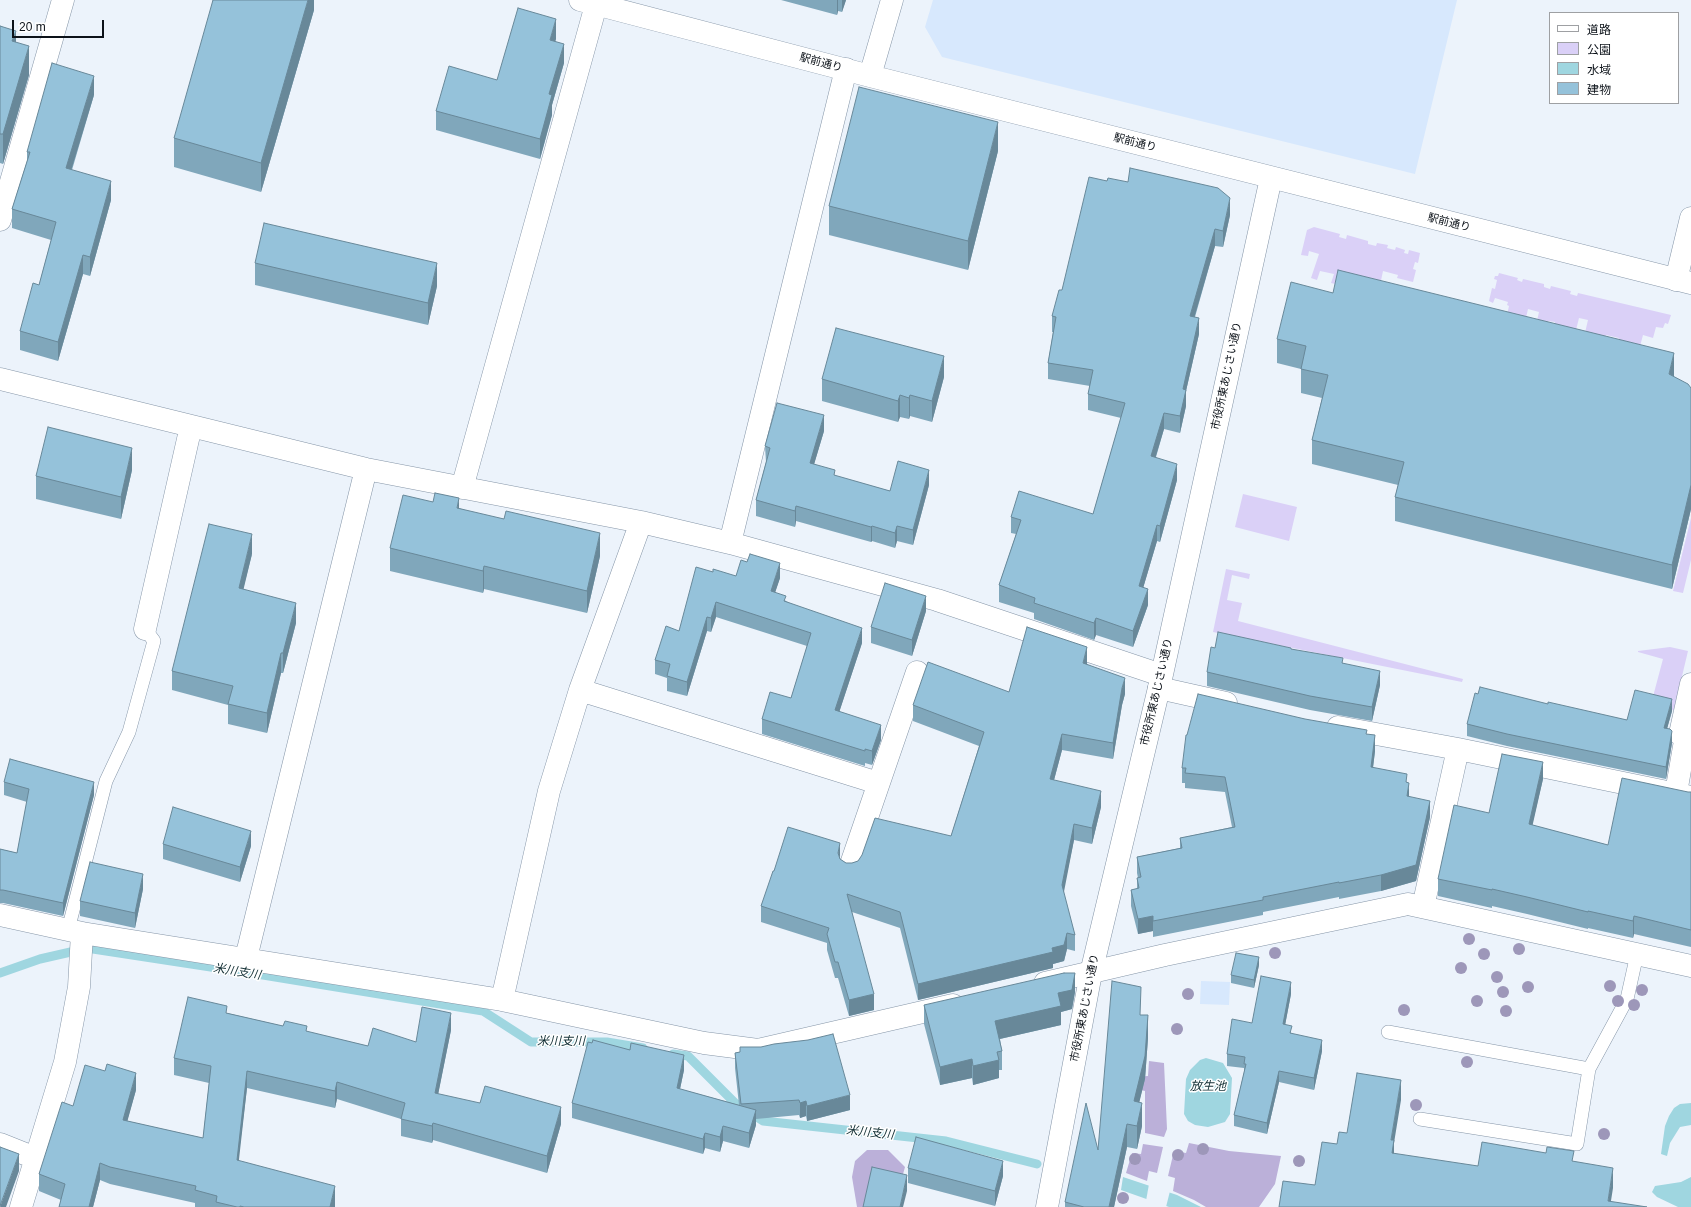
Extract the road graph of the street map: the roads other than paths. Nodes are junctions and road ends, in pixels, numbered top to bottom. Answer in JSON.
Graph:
{"nodes":[{"id":1,"x":63,"y":0,"type":"edge"},
{"id":2,"x":892,"y":0,"type":"edge"},
{"id":3,"x":588,"y":2,"type":"edge"},
{"id":4,"x":846,"y":69,"type":"junction"},
{"id":5,"x":870,"y":76,"type":"junction"},
{"id":6,"x":1271,"y":178,"type":"junction"},
{"id":7,"x":1691,"y":218,"type":"edge"},
{"id":8,"x":0,"y":220,"type":"edge"},
{"id":9,"x":1684,"y":282,"type":"edge"},
{"id":10,"x":0,"y":379,"type":"edge"},
{"id":11,"x":191,"y":426,"type":"junction"},
{"id":12,"x":366,"y":469,"type":"junction"},
{"id":13,"x":462,"y":488,"type":"junction"},
{"id":14,"x":641,"y":522,"type":"junction"},
{"id":15,"x":730,"y":543,"type":"junction"},
{"id":16,"x":145,"y":629,"type":"joint"},
{"id":17,"x":917,"y":672,"type":"dead end"},
{"id":18,"x":1160,"y":681,"type":"junction"},
{"id":19,"x":1691,"y":684,"type":"edge"},
{"id":20,"x":580,"y":690,"type":"junction"},
{"id":21,"x":1248,"y":708,"type":"edge"},
{"id":22,"x":1315,"y":723,"type":"edge"},
{"id":23,"x":1458,"y":749,"type":"junction"},
{"id":24,"x":878,"y":783,"type":"junction"},
{"id":25,"x":1683,"y":795,"type":"edge"},
{"id":26,"x":850,"y":868,"type":"edge"},
{"id":27,"x":1423,"y":907,"type":"junction"},
{"id":28,"x":0,"y":915,"type":"edge"},
{"id":29,"x":75,"y":932,"type":"junction"},
{"id":30,"x":1637,"y":954,"type":"junction"},
{"id":31,"x":246,"y":958,"type":"junction"},
{"id":32,"x":1691,"y":966,"type":"edge"},
{"id":33,"x":1091,"y":973,"type":"junction"},
{"id":34,"x":1029,"y":987,"type":"edge"},
{"id":35,"x":502,"y":1000,"type":"junction"},
{"id":36,"x":976,"y":1000,"type":"edge"},
{"id":37,"x":1388,"y":1032,"type":"dead end"},
{"id":38,"x":1589,"y":1068,"type":"junction"},
{"id":39,"x":1420,"y":1119,"type":"dead end"},
{"id":40,"x":0,"y":1144,"type":"edge"},
{"id":41,"x":35,"y":1158,"type":"junction"},
{"id":42,"x":21,"y":1207,"type":"edge"},
{"id":43,"x":1047,"y":1207,"type":"edge"}],
"edges":[{"from":1,"to":8,"type":"street"},
{"from":2,"to":5,"type":"street"},
{"from":3,"to":4,"type":"street","name":"駅前通り"},
{"from":3,"to":13,"type":"street"},
{"from":4,"to":5,"type":"street","name":"駅前通り"},
{"from":4,"to":15,"type":"street"},
{"from":5,"to":6,"type":"street","name":"駅前通り"},
{"from":6,"to":9,"type":"street","name":"駅前通り"},
{"from":6,"to":18,"type":"street","name":"市役所東あじさい通り"},
{"from":7,"to":9,"type":"street"},
{"from":10,"to":11,"type":"street"},
{"from":11,"to":12,"type":"street"},
{"from":11,"to":16,"type":"street"},
{"from":12,"to":13,"type":"street"},
{"from":12,"to":31,"type":"street"},
{"from":13,"to":14,"type":"street"},
{"from":14,"to":15,"type":"street"},
{"from":14,"to":20,"type":"street"},
{"from":15,"to":18,"type":"street"},
{"from":16,"to":29,"type":"lane"},
{"from":17,"to":24,"type":"street"},
{"from":18,"to":21,"type":"street"},
{"from":18,"to":33,"type":"street","name":"市役所東あじさい通り"},
{"from":19,"to":25,"type":"street"},
{"from":20,"to":24,"type":"street"},
{"from":20,"to":35,"type":"street"},
{"from":22,"to":23,"type":"street"},
{"from":23,"to":25,"type":"street"},
{"from":23,"to":27,"type":"street"},
{"from":24,"to":26,"type":"street"},
{"from":27,"to":30,"type":"street"},
{"from":27,"to":33,"type":"street"},
{"from":28,"to":29,"type":"street"},
{"from":29,"to":31,"type":"street"},
{"from":29,"to":41,"type":"street"},
{"from":30,"to":32,"type":"street"},
{"from":30,"to":38,"type":"lane"},
{"from":31,"to":35,"type":"street"},
{"from":33,"to":34,"type":"street"},
{"from":33,"to":43,"type":"street","name":"市役所東あじさい通り"},
{"from":35,"to":36,"type":"street"},
{"from":37,"to":38,"type":"lane"},
{"from":38,"to":39,"type":"lane"},
{"from":40,"to":41,"type":"street"},
{"from":41,"to":42,"type":"street"}]}
